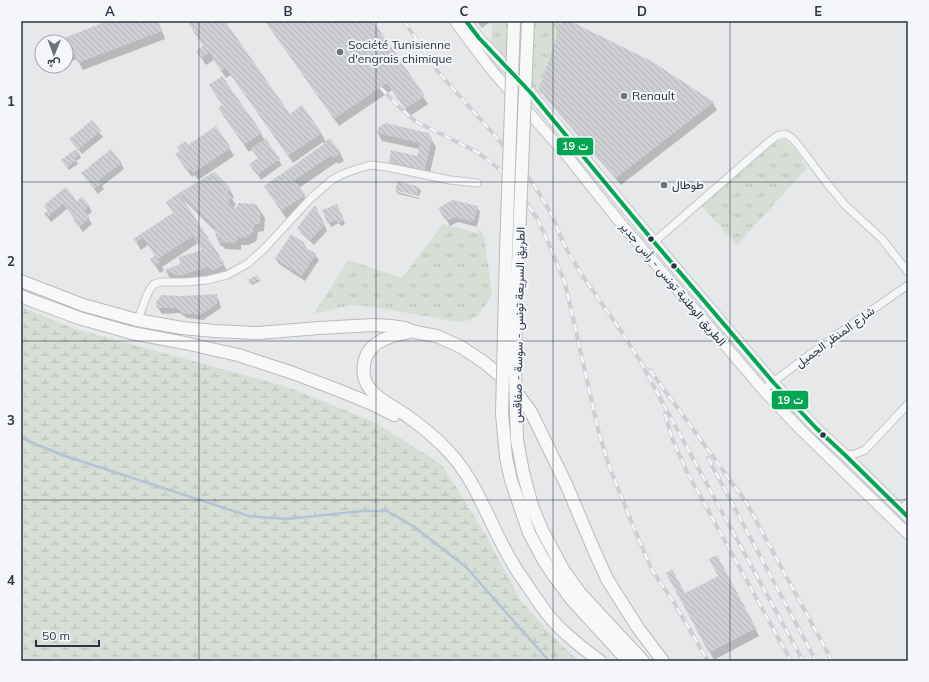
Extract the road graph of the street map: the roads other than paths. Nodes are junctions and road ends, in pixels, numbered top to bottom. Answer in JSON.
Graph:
{"nodes":[{"id":1,"x":455,"y":21,"type":"edge"},
{"id":2,"x":466,"y":21,"type":"edge"},
{"id":3,"x":514,"y":21,"type":"edge"},
{"id":4,"x":528,"y":21,"type":"edge"},
{"id":5,"x":477,"y":183,"type":"dead end"},
{"id":6,"x":654,"y":242,"type":"junction"},
{"id":7,"x":908,"y":272,"type":"edge"},
{"id":8,"x":21,"y":281,"type":"edge"},
{"id":9,"x":908,"y":285,"type":"edge"},
{"id":10,"x":21,"y":296,"type":"edge"},
{"id":11,"x":138,"y":320,"type":"junction"},
{"id":12,"x":415,"y":332,"type":"junction"},
{"id":13,"x":132,"y":333,"type":"junction"},
{"id":14,"x":773,"y":382,"type":"junction"},
{"id":15,"x":763,"y":390,"type":"junction"},
{"id":16,"x":908,"y":404,"type":"edge"},
{"id":17,"x":435,"y":438,"type":"junction"},
{"id":18,"x":845,"y":455,"type":"junction"},
{"id":19,"x":908,"y":502,"type":"edge"},
{"id":20,"x":904,"y":514,"type":"edge"},
{"id":21,"x":908,"y":534,"type":"edge"},
{"id":22,"x":600,"y":661,"type":"edge"},
{"id":23,"x":628,"y":661,"type":"edge"},
{"id":24,"x":643,"y":661,"type":"edge"},
{"id":25,"x":663,"y":661,"type":"edge"}],
"edges":[{"from":1,"to":15,"type":"main road","name":"الطريق الوطنية تونس - رأس جدير"},
{"from":2,"to":6,"type":"main road","name":"الطريق الوطنية تونس - رأس جدير"},
{"from":3,"to":23,"type":"highway","name":"الطريق السريعة تونس - سوسة - صفاقس","bridge":true},
{"from":4,"to":24,"type":"highway","name":"الطريق السريعة تونس - سوسة - صفاقس","bridge":true},
{"from":5,"to":11,"type":"street"},
{"from":6,"to":7,"type":"street"},
{"from":6,"to":14,"type":"main road","name":"الطريق الوطنية تونس - رأس جدير"},
{"from":8,"to":11,"type":"highway"},
{"from":9,"to":14,"type":"street","name":"شارع المنظر الجميل"},
{"from":10,"to":13,"type":"highway"},
{"from":11,"to":12,"type":"highway"},
{"from":11,"to":13,"type":"street"},
{"from":12,"to":17,"type":"highway"},
{"from":12,"to":25,"type":"highway"},
{"from":13,"to":17,"type":"highway"},
{"from":14,"to":15,"type":"street","name":"شارع المنظر الجميل"},
{"from":14,"to":18,"type":"main road","name":"الطريق الوطنية تونس - رأس جدير"},
{"from":15,"to":21,"type":"main road","name":"الطريق الوطنية تونس - رأس جدير"},
{"from":16,"to":18,"type":"street"},
{"from":17,"to":22,"type":"highway"},
{"from":18,"to":20,"type":"main road","name":"الطريق الوطنية تونس - رأس جدير"},
{"from":19,"to":20,"type":"street"}]}
